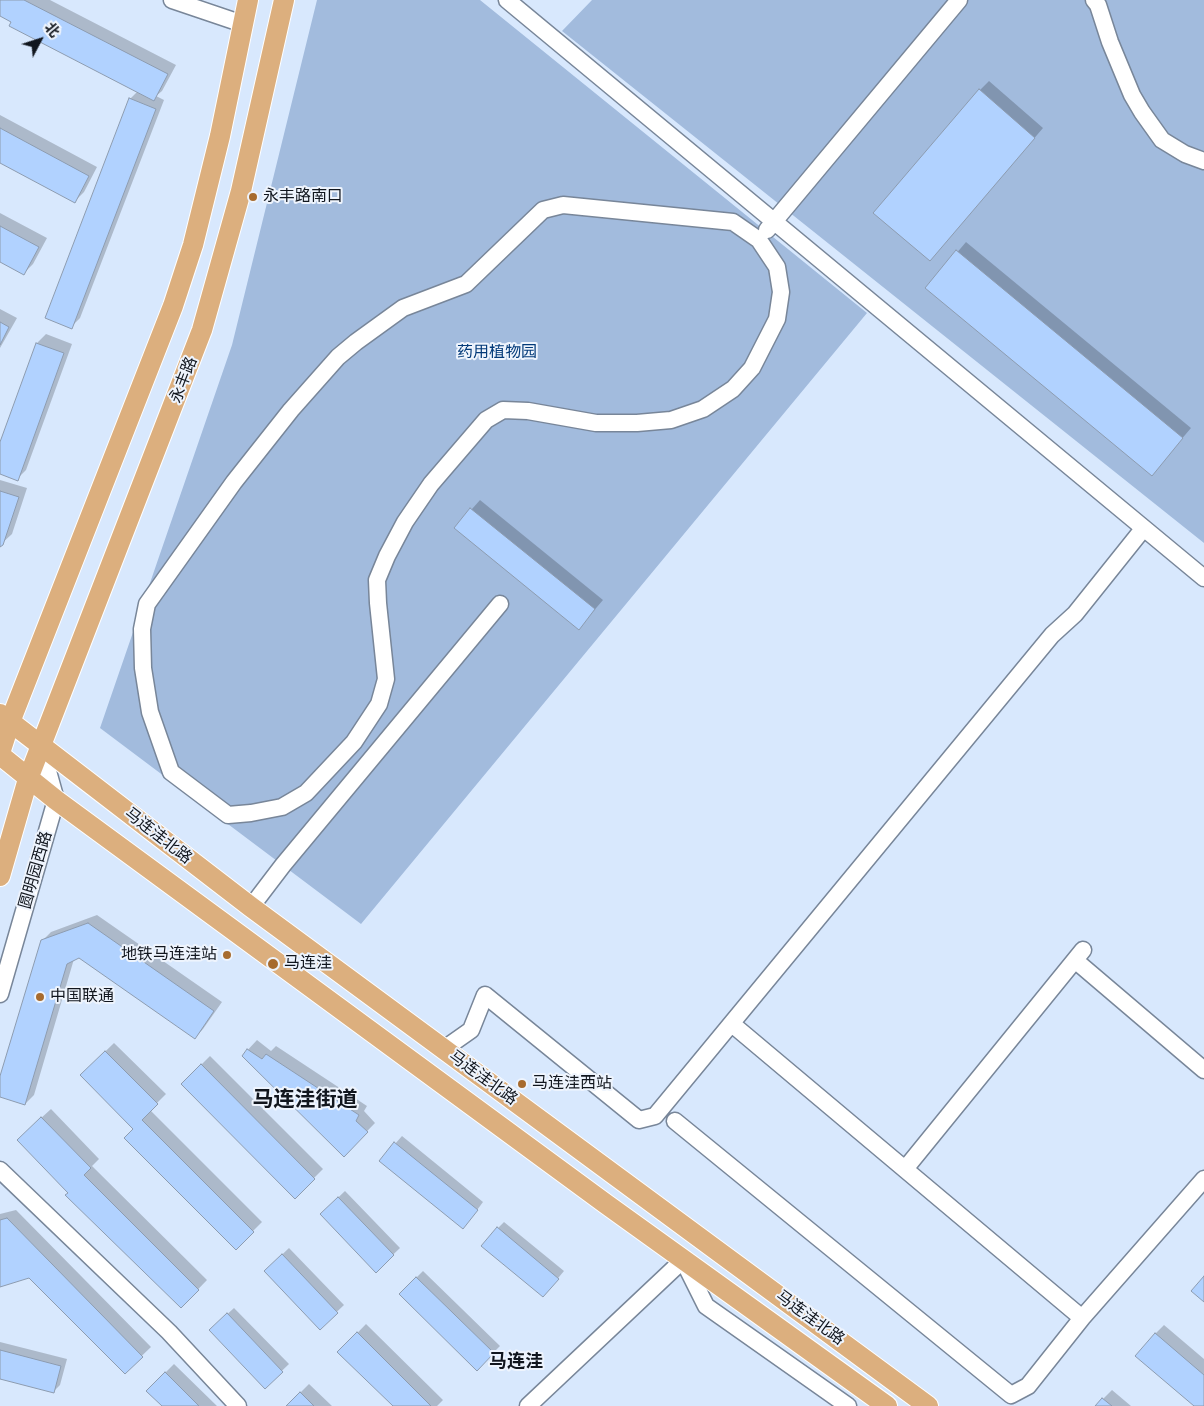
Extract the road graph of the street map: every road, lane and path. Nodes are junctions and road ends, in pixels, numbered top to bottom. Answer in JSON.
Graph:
{"nodes":[{"id":1,"x":172,"y":0,"type":"edge"},
{"id":2,"x":248,"y":0,"type":"edge"},
{"id":3,"x":284,"y":0,"type":"edge"},
{"id":4,"x":506,"y":0,"type":"edge"},
{"id":5,"x":959,"y":0,"type":"edge"},
{"id":6,"x":1094,"y":0,"type":"edge"},
{"id":7,"x":243,"y":24,"type":"junction"},
{"id":8,"x":1204,"y":161,"type":"edge"},
{"id":9,"x":774,"y":222,"type":"junction"},
{"id":10,"x":759,"y":240,"type":"junction"},
{"id":11,"x":1143,"y":529,"type":"junction"},
{"id":12,"x":1204,"y":578,"type":"edge"},
{"id":13,"x":500,"y":604,"type":"dead end"},
{"id":14,"x":3,"y":721,"type":"edge"},
{"id":15,"x":41,"y":746,"type":"junction"},
{"id":16,"x":0,"y":754,"type":"edge"},
{"id":17,"x":28,"y":779,"type":"junction"},
{"id":18,"x":56,"y":800,"type":"junction"},
{"id":19,"x":0,"y":876,"type":"edge"},
{"id":20,"x":251,"y":907,"type":"junction"},
{"id":21,"x":0,"y":994,"type":"edge"},
{"id":22,"x":732,"y":1024,"type":"junction"},
{"id":23,"x":444,"y":1049,"type":"junction"},
{"id":24,"x":1204,"y":1070,"type":"edge"},
{"id":25,"x":675,"y":1121,"type":"dead end"},
{"id":26,"x":905,"y":1169,"type":"junction"},
{"id":27,"x":0,"y":1170,"type":"edge"},
{"id":28,"x":1204,"y":1179,"type":"edge"},
{"id":29,"x":683,"y":1260,"type":"junction"},
{"id":30,"x":1082,"y":1318,"type":"junction"},
{"id":31,"x":238,"y":1406,"type":"edge"},
{"id":32,"x":528,"y":1406,"type":"edge"},
{"id":33,"x":848,"y":1406,"type":"edge"},
{"id":34,"x":887,"y":1406,"type":"edge"},
{"id":35,"x":928,"y":1406,"type":"edge"}],
"edges":[{"from":1,"to":7,"type":"street"},
{"from":2,"to":7,"type":"main road"},
{"from":3,"to":15,"type":"main road","name":"永丰路"},
{"from":4,"to":9,"type":"street"},
{"from":5,"to":9,"type":"street"},
{"from":6,"to":8,"type":"street"},
{"from":7,"to":14,"type":"main road"},
{"from":9,"to":10,"type":"street"},
{"from":9,"to":11,"type":"street"},
{"from":10,"to":10,"type":"street"},
{"from":11,"to":12,"type":"street"},
{"from":11,"to":22,"type":"street"},
{"from":13,"to":20,"type":"street"},
{"from":14,"to":15,"type":"main road","name":"马连洼北路"},
{"from":14,"to":16,"type":"main road"},
{"from":15,"to":17,"type":"main road","name":"永丰路"},
{"from":15,"to":18,"type":"street"},
{"from":15,"to":20,"type":"main road","name":"马连洼北路"},
{"from":16,"to":17,"type":"main road","name":"马连洼北路"},
{"from":17,"to":18,"type":"main road","name":"马连洼北路"},
{"from":17,"to":19,"type":"main road","name":"圆明园西路"},
{"from":18,"to":21,"type":"street","name":"圆明园西路"},
{"from":18,"to":29,"type":"main road","name":"马连洼北路"},
{"from":20,"to":23,"type":"main road","name":"马连洼北路"},
{"from":22,"to":23,"type":"street"},
{"from":22,"to":26,"type":"street"},
{"from":23,"to":35,"type":"main road","name":"马连洼北路"},
{"from":24,"to":26,"type":"street"},
{"from":25,"to":30,"type":"street"},
{"from":26,"to":30,"type":"street"},
{"from":27,"to":31,"type":"street"},
{"from":28,"to":30,"type":"street"},
{"from":29,"to":32,"type":"street"},
{"from":29,"to":33,"type":"street","name":"马连洼北路"},
{"from":29,"to":34,"type":"main road","name":"马连洼北路"}]}
